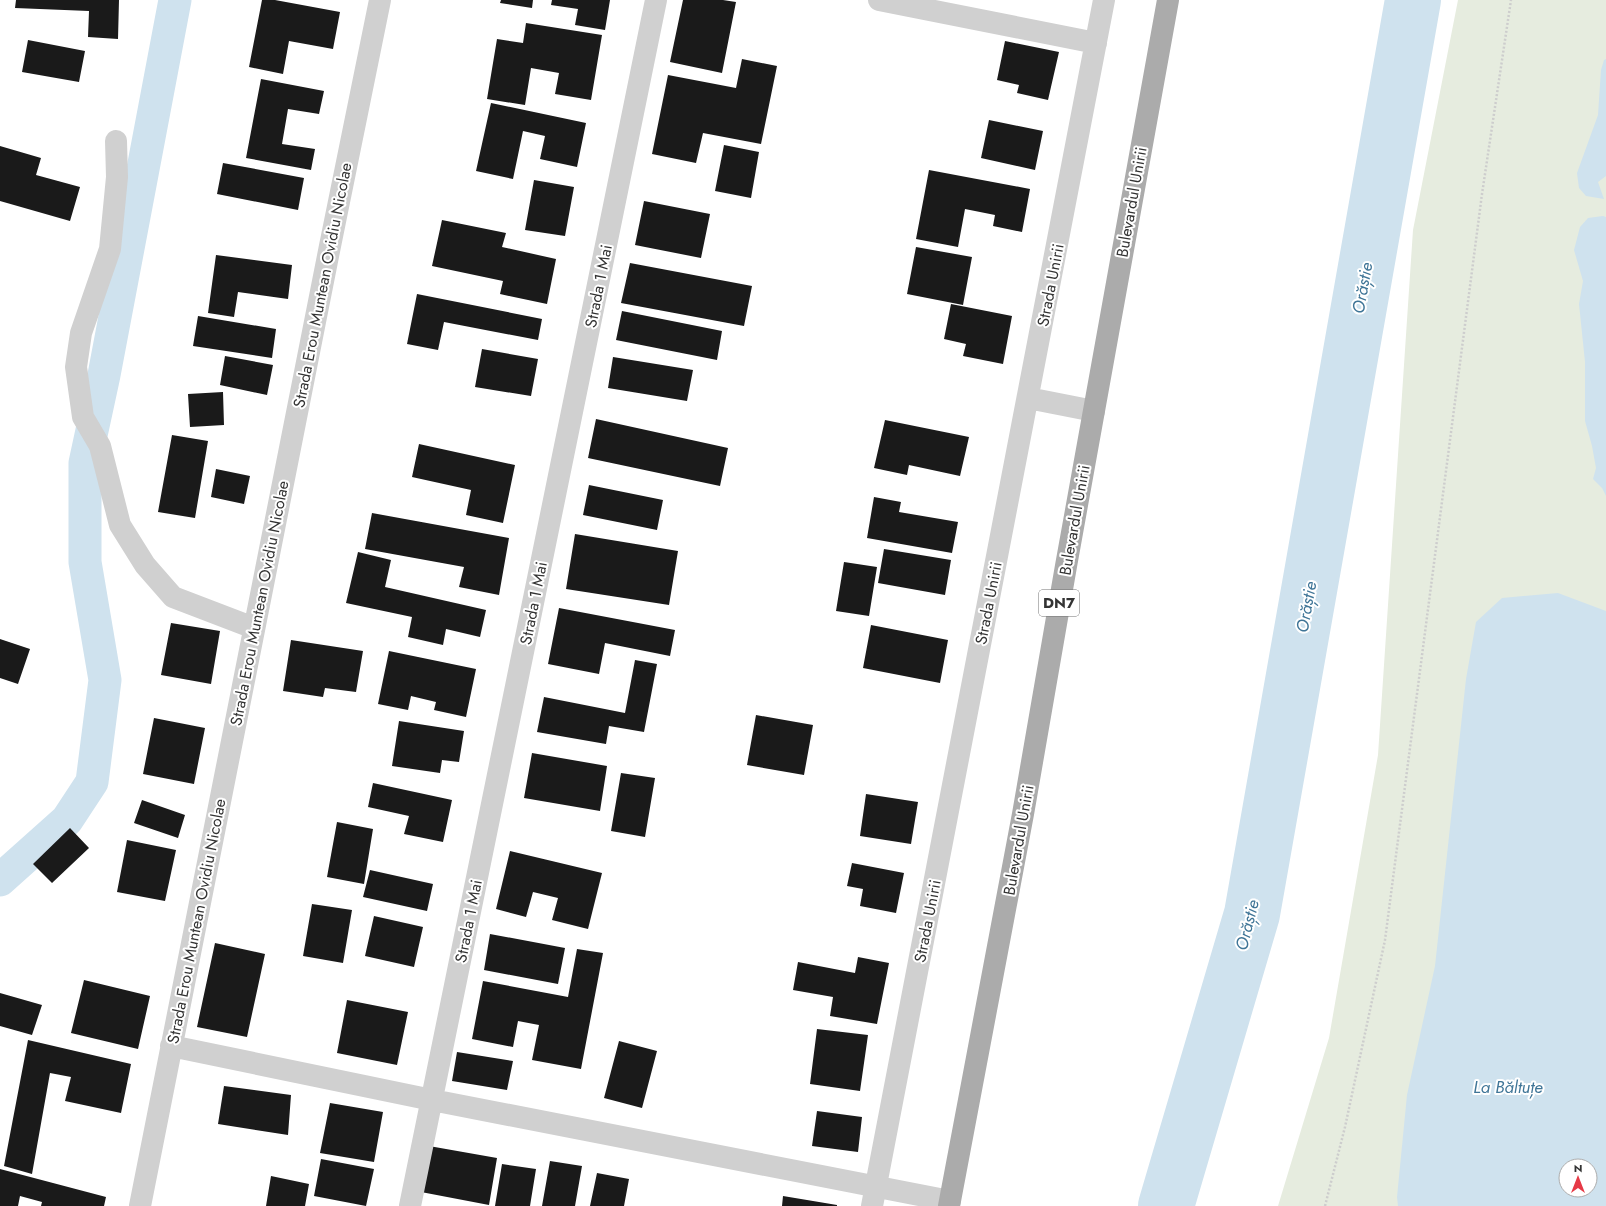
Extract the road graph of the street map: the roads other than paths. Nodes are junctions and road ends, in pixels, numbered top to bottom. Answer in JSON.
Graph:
{"nodes":[{"id":1,"x":380,"y":0,"type":"edge"},
{"id":2,"x":656,"y":0,"type":"edge"},
{"id":3,"x":878,"y":0,"type":"edge"},
{"id":4,"x":1104,"y":0,"type":"edge"},
{"id":5,"x":1168,"y":0,"type":"edge"},
{"id":6,"x":1096,"y":43,"type":"junction"},
{"id":7,"x":116,"y":141,"type":"dead end"},
{"id":8,"x":1028,"y":398,"type":"junction"},
{"id":9,"x":1094,"y":411,"type":"junction"},
{"id":10,"x":254,"y":628,"type":"junction"},
{"id":11,"x":171,"y":1046,"type":"junction"},
{"id":12,"x":432,"y":1100,"type":"junction"},
{"id":13,"x":874,"y":1196,"type":"edge"},
{"id":14,"x":950,"y":1203,"type":"edge"},
{"id":15,"x":140,"y":1206,"type":"edge"},
{"id":16,"x":410,"y":1206,"type":"edge"}],
"edges":[{"from":1,"to":10,"type":"street","name":"Strada Erou Muntean Ovidiu Nicolae"},
{"from":2,"to":12,"type":"street","name":"Strada 1 Mai"},
{"from":3,"to":6,"type":"street"},
{"from":4,"to":6,"type":"street","name":"Strada Unirii"},
{"from":5,"to":9,"type":"main road","name":"Bulevardul Unirii","number":"DN7"},
{"from":6,"to":8,"type":"street","name":"Strada Unirii"},
{"from":7,"to":10,"type":"street"},
{"from":8,"to":9,"type":"street"},
{"from":8,"to":13,"type":"street","name":"Strada Unirii"},
{"from":9,"to":14,"type":"main road","name":"Bulevardul Unirii","number":"DN7"},
{"from":10,"to":11,"type":"street","name":"Strada Erou Muntean Ovidiu Nicolae"},
{"from":11,"to":12,"type":"street"},
{"from":11,"to":15,"type":"street","name":"Strada Erou Muntean Ovidiu Nicolae"},
{"from":12,"to":13,"type":"street"},
{"from":12,"to":16,"type":"street","name":"Strada 1 Mai"},
{"from":13,"to":14,"type":"street"}]}
